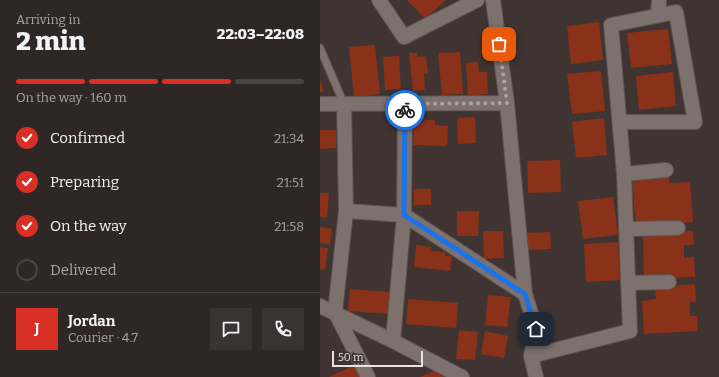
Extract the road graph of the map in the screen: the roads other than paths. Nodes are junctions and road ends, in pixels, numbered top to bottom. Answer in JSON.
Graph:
{"nodes":[{"id":1,"x":379,"y":0,"type":"edge"},
{"id":2,"x":477,"y":0,"type":"edge"},
{"id":3,"x":493,"y":0,"type":"edge"},
{"id":4,"x":659,"y":0,"type":"edge"},
{"id":5,"x":658,"y":15,"type":"junction"},
{"id":6,"x":320,"y":48,"type":"edge"},
{"id":7,"x":507,"y":103,"type":"junction"},
{"id":8,"x":320,"y":104,"type":"edge"},
{"id":9,"x":344,"y":104,"type":"junction"},
{"id":10,"x":405,"y":104,"type":"junction"},
{"id":11,"x":620,"y":122,"type":"junction"},
{"id":12,"x":666,"y":170,"type":"dead end"},
{"id":13,"x":624,"y":174,"type":"junction"},
{"id":14,"x":346,"y":211,"type":"junction"},
{"id":15,"x":404,"y":215,"type":"junction"},
{"id":16,"x":678,"y":228,"type":"dead end"},
{"id":17,"x":626,"y":229,"type":"junction"},
{"id":18,"x":669,"y":282,"type":"dead end"},
{"id":19,"x":628,"y":283,"type":"junction"},
{"id":20,"x":525,"y":294,"type":"junction"},
{"id":21,"x":320,"y":306,"type":"edge"},
{"id":22,"x":335,"y":312,"type":"junction"},
{"id":23,"x":393,"y":341,"type":"junction"},
{"id":24,"x":531,"y":356,"type":"junction"},
{"id":25,"x":368,"y":377,"type":"edge"},
{"id":26,"x":462,"y":377,"type":"edge"},
{"id":27,"x":536,"y":377,"type":"edge"}],
"edges":[{"from":1,"to":2,"type":"street"},
{"from":3,"to":7,"type":"street"},
{"from":4,"to":5,"type":"street"},
{"from":5,"to":11,"type":"street"},
{"from":5,"to":11,"type":"street"},
{"from":6,"to":9,"type":"lane"},
{"from":7,"to":10,"type":"street"},
{"from":7,"to":20,"type":"street"},
{"from":8,"to":9,"type":"street"},
{"from":9,"to":10,"type":"street"},
{"from":9,"to":14,"type":"street"},
{"from":10,"to":15,"type":"street"},
{"from":11,"to":13,"type":"street"},
{"from":12,"to":13,"type":"street"},
{"from":13,"to":17,"type":"street"},
{"from":14,"to":15,"type":"street"},
{"from":14,"to":22,"type":"street"},
{"from":15,"to":20,"type":"street"},
{"from":15,"to":23,"type":"street"},
{"from":16,"to":17,"type":"street"},
{"from":17,"to":19,"type":"street"},
{"from":18,"to":19,"type":"street"},
{"from":19,"to":24,"type":"street"},
{"from":20,"to":24,"type":"street"},
{"from":21,"to":22,"type":"street"},
{"from":22,"to":23,"type":"street"},
{"from":22,"to":25,"type":"street"},
{"from":23,"to":26,"type":"street"},
{"from":24,"to":27,"type":"street"}]}
